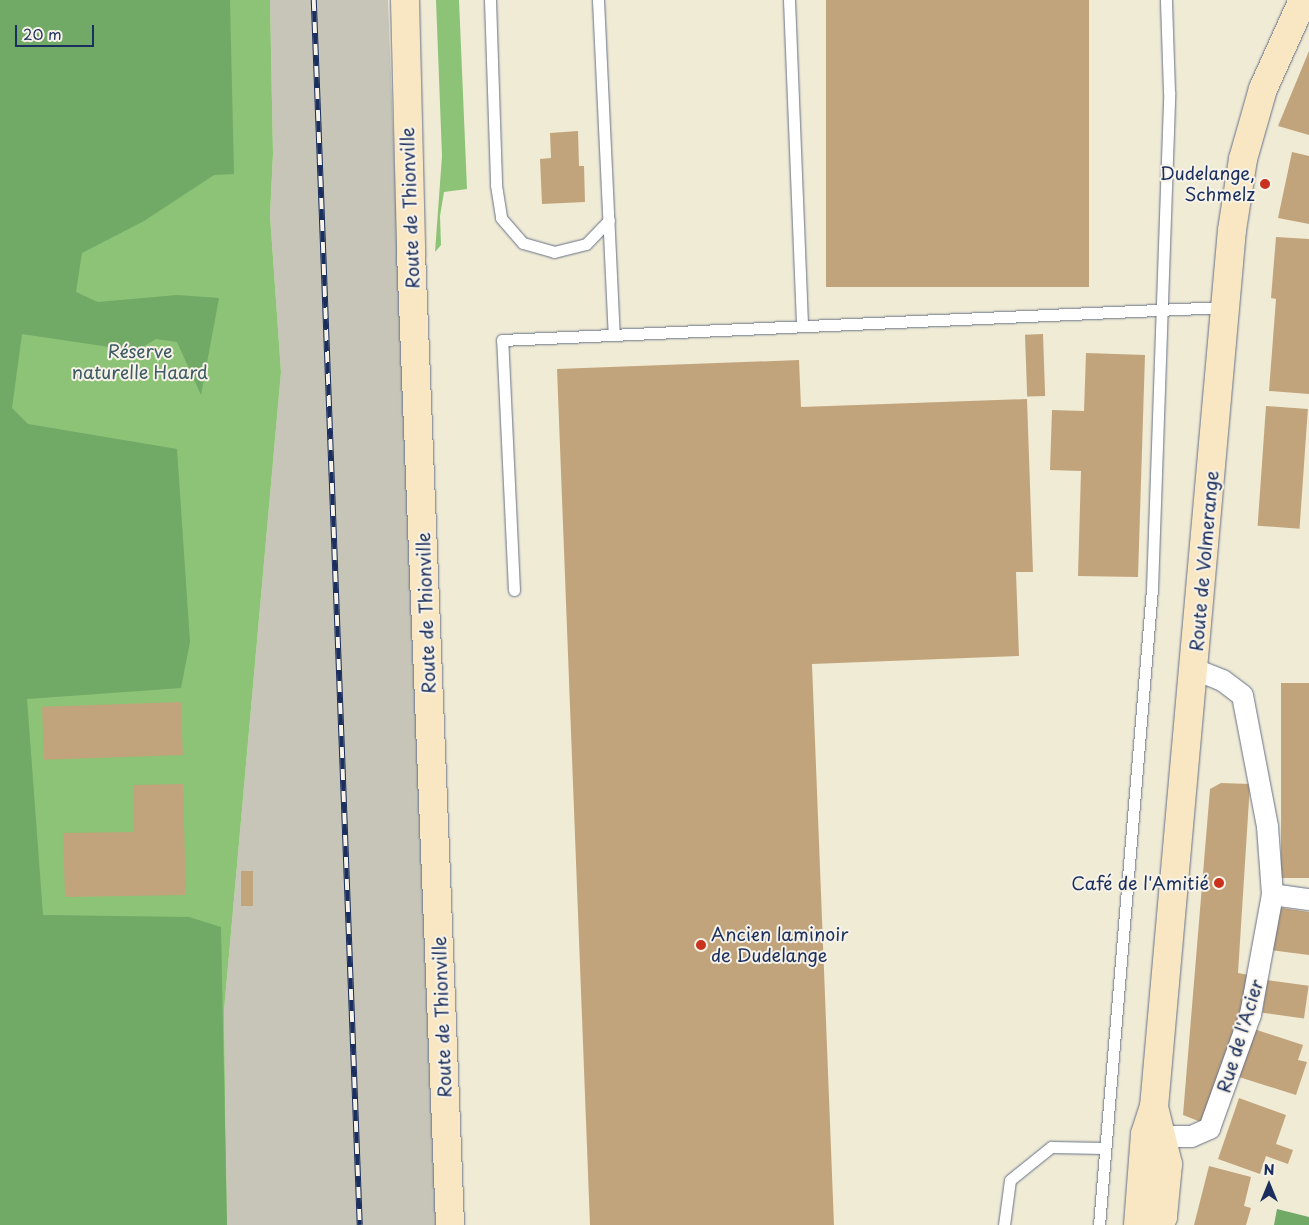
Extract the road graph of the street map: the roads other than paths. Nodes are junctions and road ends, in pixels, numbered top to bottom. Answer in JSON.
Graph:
{"nodes":[{"id":1,"x":405,"y":0,"type":"edge"},
{"id":2,"x":490,"y":0,"type":"edge"},
{"id":3,"x":598,"y":0,"type":"edge"},
{"id":4,"x":789,"y":0,"type":"edge"},
{"id":5,"x":1166,"y":0,"type":"edge"},
{"id":6,"x":1297,"y":12,"type":"edge"},
{"id":7,"x":609,"y":220,"type":"junction"},
{"id":8,"x":1224,"y":307,"type":"junction"},
{"id":9,"x":1163,"y":309,"type":"junction"},
{"id":10,"x":802,"y":326,"type":"junction"},
{"id":11,"x":614,"y":334,"type":"junction"},
{"id":12,"x":514,"y":590,"type":"dead end"},
{"id":13,"x":1194,"y":669,"type":"junction"},
{"id":14,"x":1272,"y":894,"type":"junction"},
{"id":15,"x":1309,"y":899,"type":"edge"},
{"id":16,"x":1154,"y":1107,"type":"junction"},
{"id":17,"x":1163,"y":1136,"type":"junction"},
{"id":18,"x":1105,"y":1148,"type":"junction"},
{"id":19,"x":450,"y":1225,"type":"edge"},
{"id":20,"x":1004,"y":1225,"type":"edge"},
{"id":21,"x":1100,"y":1225,"type":"edge"},
{"id":22,"x":1138,"y":1225,"type":"edge"},
{"id":23,"x":1159,"y":1225,"type":"edge"}],
"edges":[{"from":1,"to":19,"type":"main road","name":"Route de Thionville"},
{"from":2,"to":7,"type":"lane"},
{"from":3,"to":7,"type":"lane"},
{"from":4,"to":10,"type":"lane"},
{"from":5,"to":9,"type":"lane"},
{"from":6,"to":8,"type":"main road","name":"Route de Volmerange"},
{"from":7,"to":11,"type":"lane"},
{"from":8,"to":9,"type":"lane"},
{"from":8,"to":13,"type":"main road","name":"Route de Volmerange"},
{"from":9,"to":10,"type":"lane"},
{"from":9,"to":18,"type":"lane"},
{"from":10,"to":11,"type":"lane"},
{"from":11,"to":12,"type":"lane"},
{"from":13,"to":14,"type":"street","name":"Rue de l'Acier"},
{"from":13,"to":16,"type":"main road","name":"Route de Volmerange"},
{"from":14,"to":15,"type":"street"},
{"from":14,"to":17,"type":"street","name":"Rue de l'Acier"},
{"from":16,"to":17,"type":"main road","name":"Route de Volmerange"},
{"from":16,"to":22,"type":"main road","name":"Route de Volmerange"},
{"from":17,"to":23,"type":"main road","name":"Route de Volmerange"},
{"from":18,"to":20,"type":"lane"},
{"from":18,"to":21,"type":"lane"}]}
